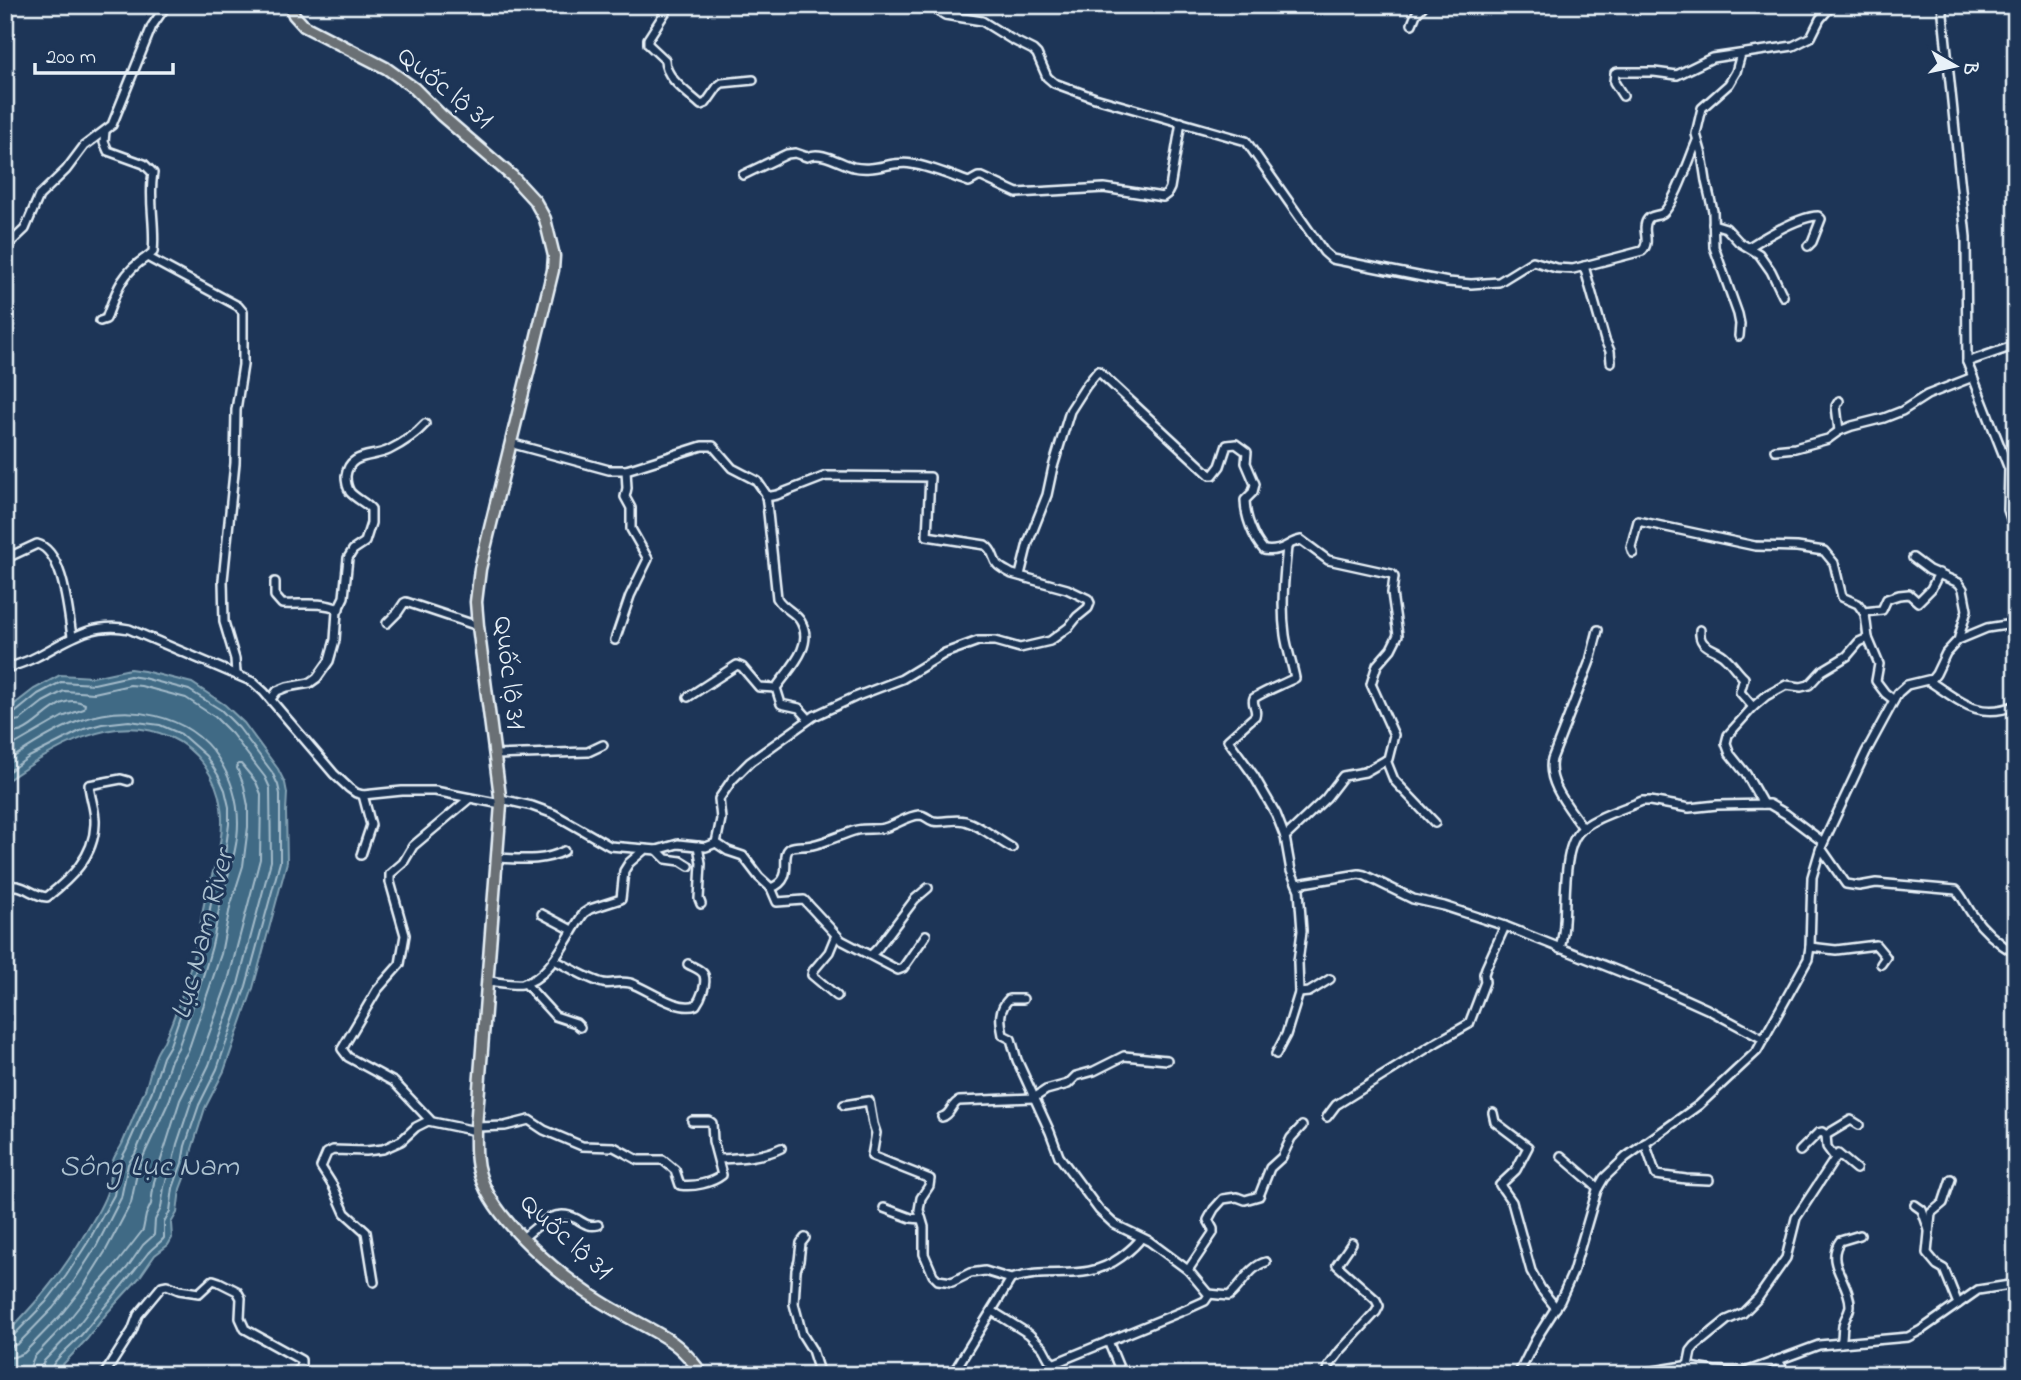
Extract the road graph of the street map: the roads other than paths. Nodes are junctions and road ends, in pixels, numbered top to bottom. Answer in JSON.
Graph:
{"nodes":[{"id":1,"x":136,"y":5,"type":"edge"},
{"id":2,"x":290,"y":5,"type":"edge"},
{"id":3,"x":670,"y":5,"type":"edge"},
{"id":4,"x":929,"y":5,"type":"edge"},
{"id":5,"x":1424,"y":5,"type":"edge"},
{"id":6,"x":1832,"y":5,"type":"edge"},
{"id":7,"x":1942,"y":5,"type":"edge"},
{"id":8,"x":168,"y":6,"type":"edge"},
{"id":9,"x":1412,"y":24,"type":"dead end"},
{"id":10,"x":1741,"y":54,"type":"junction"},
{"id":11,"x":753,"y":80,"type":"dead end"},
{"id":12,"x":1623,"y":96,"type":"dead end"},
{"id":13,"x":1181,"y":122,"type":"junction"},
{"id":14,"x":105,"y":131,"type":"junction"},
{"id":15,"x":1697,"y":141,"type":"junction"},
{"id":16,"x":743,"y":175,"type":"dead end"},
{"id":17,"x":1713,"y":224,"type":"junction"},
{"id":18,"x":5,"y":233,"type":"edge"},
{"id":19,"x":8,"y":245,"type":"edge"},
{"id":20,"x":1808,"y":246,"type":"dead end"},
{"id":21,"x":1749,"y":247,"type":"junction"},
{"id":22,"x":147,"y":257,"type":"junction"},
{"id":23,"x":1584,"y":266,"type":"junction"},
{"id":24,"x":1783,"y":296,"type":"dead end"},
{"id":25,"x":100,"y":321,"type":"dead end"},
{"id":26,"x":1739,"y":336,"type":"dead end"},
{"id":27,"x":2016,"y":345,"type":"edge"},
{"id":28,"x":1611,"y":362,"type":"dead end"},
{"id":29,"x":1967,"y":362,"type":"junction"},
{"id":30,"x":1973,"y":377,"type":"junction"},
{"id":31,"x":1839,"y":401,"type":"dead end"},
{"id":32,"x":425,"y":424,"type":"dead end"},
{"id":33,"x":1839,"y":431,"type":"junction"},
{"id":34,"x":510,"y":443,"type":"junction"},
{"id":35,"x":1775,"y":450,"type":"dead end"},
{"id":36,"x":2013,"y":469,"type":"edge"},
{"id":37,"x":626,"y":470,"type":"junction"},
{"id":38,"x":766,"y":497,"type":"junction"},
{"id":39,"x":2016,"y":533,"type":"edge"},
{"id":40,"x":1287,"y":547,"type":"junction"},
{"id":41,"x":1633,"y":553,"type":"dead end"},
{"id":42,"x":5,"y":555,"type":"edge"},
{"id":43,"x":1913,"y":558,"type":"dead end"},
{"id":44,"x":1939,"y":573,"type":"junction"},
{"id":45,"x":1020,"y":575,"type":"junction"},
{"id":46,"x":275,"y":582,"type":"dead end"},
{"id":47,"x":339,"y":609,"type":"junction"},
{"id":48,"x":1864,"y":612,"type":"junction"},
{"id":49,"x":2013,"y":621,"type":"edge"},
{"id":50,"x":387,"y":623,"type":"dead end"},
{"id":51,"x":478,"y":626,"type":"junction"},
{"id":52,"x":1598,"y":630,"type":"dead end"},
{"id":53,"x":1700,"y":630,"type":"dead end"},
{"id":54,"x":2016,"y":633,"type":"edge"},
{"id":55,"x":72,"y":636,"type":"junction"},
{"id":56,"x":1868,"y":638,"type":"junction"},
{"id":57,"x":1962,"y":638,"type":"junction"},
{"id":58,"x":615,"y":640,"type":"dead end"},
{"id":59,"x":5,"y":669,"type":"edge"},
{"id":60,"x":236,"y":673,"type":"junction"},
{"id":61,"x":1929,"y":681,"type":"junction"},
{"id":62,"x":776,"y":688,"type":"junction"},
{"id":63,"x":688,"y":697,"type":"dead end"},
{"id":64,"x":271,"y":699,"type":"junction"},
{"id":65,"x":1894,"y":700,"type":"junction"},
{"id":66,"x":2016,"y":705,"type":"edge"},
{"id":67,"x":1753,"y":707,"type":"junction"},
{"id":68,"x":809,"y":719,"type":"junction"},
{"id":69,"x":603,"y":745,"type":"dead end"},
{"id":70,"x":496,"y":755,"type":"junction"},
{"id":71,"x":1386,"y":760,"type":"junction"},
{"id":72,"x":128,"y":781,"type":"dead end"},
{"id":73,"x":363,"y":794,"type":"junction"},
{"id":74,"x":470,"y":798,"type":"junction"},
{"id":75,"x":501,"y":801,"type":"junction"},
{"id":76,"x":1763,"y":804,"type":"junction"},
{"id":77,"x":1435,"y":823,"type":"dead end"},
{"id":78,"x":1583,"y":828,"type":"junction"},
{"id":79,"x":1285,"y":837,"type":"junction"},
{"id":80,"x":716,"y":843,"type":"junction"},
{"id":81,"x":1822,"y":845,"type":"junction"},
{"id":82,"x":698,"y":846,"type":"junction"},
{"id":83,"x":1012,"y":848,"type":"dead end"},
{"id":84,"x":643,"y":850,"type":"junction"},
{"id":85,"x":657,"y":850,"type":"junction"},
{"id":86,"x":564,"y":851,"type":"dead end"},
{"id":87,"x":361,"y":855,"type":"dead end"},
{"id":88,"x":498,"y":858,"type":"junction"},
{"id":89,"x":689,"y":866,"type":"dead end"},
{"id":90,"x":1297,"y":884,"type":"junction"},
{"id":91,"x":771,"y":888,"type":"junction"},
{"id":92,"x":928,"y":888,"type":"dead end"},
{"id":93,"x":5,"y":889,"type":"edge"},
{"id":94,"x":701,"y":904,"type":"dead end"},
{"id":95,"x":542,"y":914,"type":"dead end"},
{"id":96,"x":1505,"y":926,"type":"junction"},
{"id":97,"x":572,"y":930,"type":"junction"},
{"id":98,"x":836,"y":935,"type":"junction"},
{"id":99,"x":926,"y":935,"type":"dead end"},
{"id":100,"x":1810,"y":947,"type":"junction"},
{"id":101,"x":1560,"y":949,"type":"junction"},
{"id":102,"x":2016,"y":954,"type":"edge"},
{"id":103,"x":871,"y":955,"type":"junction"},
{"id":104,"x":554,"y":960,"type":"junction"},
{"id":105,"x":688,"y":964,"type":"dead end"},
{"id":106,"x":1881,"y":964,"type":"dead end"},
{"id":107,"x":1330,"y":979,"type":"dead end"},
{"id":108,"x":488,"y":981,"type":"junction"},
{"id":109,"x":525,"y":983,"type":"junction"},
{"id":110,"x":1299,"y":993,"type":"junction"},
{"id":111,"x":836,"y":996,"type":"dead end"},
{"id":112,"x":1023,"y":999,"type":"dead end"},
{"id":113,"x":580,"y":1027,"type":"dead end"},
{"id":114,"x":1763,"y":1039,"type":"junction"},
{"id":115,"x":1276,"y":1054,"type":"dead end"},
{"id":116,"x":1167,"y":1060,"type":"dead end"},
{"id":117,"x":1034,"y":1098,"type":"junction"},
{"id":118,"x":844,"y":1105,"type":"dead end"},
{"id":119,"x":1493,"y":1113,"type":"dead end"},
{"id":120,"x":942,"y":1117,"type":"dead end"},
{"id":121,"x":1327,"y":1117,"type":"dead end"},
{"id":122,"x":430,"y":1121,"type":"junction"},
{"id":123,"x":692,"y":1121,"type":"dead end"},
{"id":124,"x":1859,"y":1125,"type":"dead end"},
{"id":125,"x":1302,"y":1126,"type":"dead end"},
{"id":126,"x":476,"y":1129,"type":"junction"},
{"id":127,"x":1826,"y":1135,"type":"junction"},
{"id":128,"x":1645,"y":1143,"type":"junction"},
{"id":129,"x":782,"y":1148,"type":"dead end"},
{"id":130,"x":1800,"y":1151,"type":"dead end"},
{"id":131,"x":1561,"y":1156,"type":"dead end"},
{"id":132,"x":1835,"y":1157,"type":"junction"},
{"id":133,"x":719,"y":1159,"type":"junction"},
{"id":134,"x":1856,"y":1169,"type":"dead end"},
{"id":135,"x":1951,"y":1179,"type":"dead end"},
{"id":136,"x":1709,"y":1180,"type":"dead end"},
{"id":137,"x":1598,"y":1188,"type":"junction"},
{"id":138,"x":1915,"y":1205,"type":"dead end"},
{"id":139,"x":884,"y":1208,"type":"dead end"},
{"id":140,"x":922,"y":1219,"type":"junction"},
{"id":141,"x":598,"y":1225,"type":"dead end"},
{"id":142,"x":1930,"y":1230,"type":"junction"},
{"id":143,"x":1860,"y":1235,"type":"dead end"},
{"id":144,"x":523,"y":1238,"type":"junction"},
{"id":145,"x":804,"y":1238,"type":"dead end"},
{"id":146,"x":1141,"y":1238,"type":"junction"},
{"id":147,"x":1352,"y":1243,"type":"dead end"},
{"id":148,"x":1266,"y":1262,"type":"dead end"},
{"id":149,"x":1188,"y":1270,"type":"junction"},
{"id":150,"x":1011,"y":1279,"type":"junction"},
{"id":151,"x":374,"y":1282,"type":"dead end"},
{"id":152,"x":2016,"y":1284,"type":"edge"},
{"id":153,"x":1209,"y":1294,"type":"junction"},
{"id":154,"x":1958,"y":1304,"type":"junction"},
{"id":155,"x":1556,"y":1308,"type":"junction"},
{"id":156,"x":992,"y":1311,"type":"junction"},
{"id":157,"x":1108,"y":1341,"type":"junction"},
{"id":158,"x":1842,"y":1343,"type":"junction"},
{"id":159,"x":1778,"y":1360,"type":"junction"},
{"id":160,"x":1055,"y":1363,"type":"junction"},
{"id":161,"x":1688,"y":1366,"type":"junction"},
{"id":162,"x":1746,"y":1373,"type":"edge"},
{"id":163,"x":104,"y":1375,"type":"edge"},
{"id":164,"x":293,"y":1375,"type":"edge"},
{"id":165,"x":703,"y":1375,"type":"edge"},
{"id":166,"x":820,"y":1375,"type":"edge"},
{"id":167,"x":952,"y":1375,"type":"edge"},
{"id":168,"x":1065,"y":1375,"type":"edge"},
{"id":169,"x":1122,"y":1375,"type":"edge"},
{"id":170,"x":1327,"y":1375,"type":"edge"},
{"id":171,"x":1518,"y":1375,"type":"edge"},
{"id":172,"x":1629,"y":1375,"type":"edge"},
{"id":173,"x":1786,"y":1375,"type":"edge"}],
"edges":[{"from":1,"to":8,"type":"street"},
{"from":2,"to":34,"type":"highway","name":"Quốc lộ 31"},
{"from":3,"to":11,"type":"street"},
{"from":4,"to":13,"type":"street"},
{"from":5,"to":9,"type":"street"},
{"from":6,"to":10,"type":"street"},
{"from":7,"to":29,"type":"street"},
{"from":8,"to":14,"type":"street"},
{"from":10,"to":12,"type":"street"},
{"from":10,"to":15,"type":"street"},
{"from":13,"to":16,"type":"street"},
{"from":13,"to":23,"type":"street"},
{"from":14,"to":19,"type":"street"},
{"from":14,"to":22,"type":"street"},
{"from":15,"to":17,"type":"street"},
{"from":15,"to":23,"type":"street"},
{"from":17,"to":21,"type":"street"},
{"from":17,"to":26,"type":"street"},
{"from":18,"to":19,"type":"street"},
{"from":20,"to":21,"type":"street"},
{"from":21,"to":24,"type":"street"},
{"from":22,"to":25,"type":"street"},
{"from":22,"to":60,"type":"street"},
{"from":23,"to":28,"type":"street"},
{"from":27,"to":29,"type":"street"},
{"from":29,"to":30,"type":"street"},
{"from":30,"to":33,"type":"street"},
{"from":30,"to":36,"type":"street"},
{"from":31,"to":33,"type":"street"},
{"from":32,"to":47,"type":"street"},
{"from":33,"to":35,"type":"street"},
{"from":34,"to":37,"type":"street"},
{"from":34,"to":51,"type":"highway","name":"Quốc lộ 31"},
{"from":36,"to":39,"type":"street"},
{"from":37,"to":38,"type":"street"},
{"from":37,"to":58,"type":"street"},
{"from":38,"to":45,"type":"street"},
{"from":38,"to":62,"type":"street"},
{"from":40,"to":45,"type":"street"},
{"from":40,"to":71,"type":"street"},
{"from":40,"to":79,"type":"street"},
{"from":41,"to":48,"type":"street"},
{"from":42,"to":55,"type":"street"},
{"from":43,"to":44,"type":"street"},
{"from":44,"to":48,"type":"street"},
{"from":44,"to":57,"type":"street"},
{"from":45,"to":68,"type":"street"},
{"from":46,"to":47,"type":"street"},
{"from":47,"to":64,"type":"street"},
{"from":48,"to":56,"type":"street"},
{"from":49,"to":54,"type":"street"},
{"from":49,"to":57,"type":"street"},
{"from":50,"to":51,"type":"street"},
{"from":51,"to":70,"type":"highway","name":"Quốc lộ 31"},
{"from":52,"to":78,"type":"street"},
{"from":53,"to":67,"type":"street"},
{"from":55,"to":59,"type":"street"},
{"from":55,"to":60,"type":"street"},
{"from":56,"to":65,"type":"street"},
{"from":56,"to":67,"type":"street"},
{"from":57,"to":61,"type":"street"},
{"from":60,"to":64,"type":"street"},
{"from":61,"to":65,"type":"street"},
{"from":61,"to":66,"type":"street"},
{"from":62,"to":63,"type":"street"},
{"from":62,"to":68,"type":"street"},
{"from":64,"to":73,"type":"street"},
{"from":65,"to":81,"type":"street"},
{"from":67,"to":76,"type":"street"},
{"from":68,"to":80,"type":"street"},
{"from":69,"to":70,"type":"street"},
{"from":70,"to":75,"type":"highway","name":"Quốc lộ 31"},
{"from":71,"to":77,"type":"street"},
{"from":71,"to":79,"type":"street"},
{"from":72,"to":93,"type":"street"},
{"from":73,"to":74,"type":"street"},
{"from":73,"to":87,"type":"street"},
{"from":74,"to":75,"type":"street"},
{"from":74,"to":122,"type":"street"},
{"from":75,"to":84,"type":"street"},
{"from":75,"to":88,"type":"highway","name":"Quốc lộ 31"},
{"from":76,"to":78,"type":"street"},
{"from":76,"to":81,"type":"street"},
{"from":78,"to":101,"type":"street"},
{"from":79,"to":90,"type":"street"},
{"from":80,"to":82,"type":"street"},
{"from":80,"to":91,"type":"street"},
{"from":81,"to":100,"type":"street"},
{"from":81,"to":102,"type":"street"},
{"from":82,"to":85,"type":"street"},
{"from":82,"to":94,"type":"street"},
{"from":83,"to":91,"type":"street"},
{"from":84,"to":85,"type":"street"},
{"from":84,"to":97,"type":"street"},
{"from":85,"to":89,"type":"street"},
{"from":86,"to":88,"type":"street"},
{"from":88,"to":108,"type":"highway","name":"Quốc lộ 31"},
{"from":90,"to":96,"type":"street"},
{"from":90,"to":110,"type":"street"},
{"from":91,"to":98,"type":"street"},
{"from":92,"to":103,"type":"street"},
{"from":95,"to":97,"type":"street"},
{"from":96,"to":101,"type":"street"},
{"from":96,"to":121,"type":"street"},
{"from":97,"to":104,"type":"street"},
{"from":98,"to":103,"type":"street"},
{"from":98,"to":111,"type":"street"},
{"from":99,"to":103,"type":"street"},
{"from":100,"to":106,"type":"street"},
{"from":100,"to":114,"type":"street"},
{"from":101,"to":114,"type":"street"},
{"from":104,"to":105,"type":"street"},
{"from":104,"to":109,"type":"street"},
{"from":107,"to":110,"type":"street"},
{"from":108,"to":109,"type":"street"},
{"from":108,"to":126,"type":"highway","name":"Quốc lộ 31"},
{"from":109,"to":113,"type":"street"},
{"from":110,"to":115,"type":"street"},
{"from":112,"to":117,"type":"street"},
{"from":114,"to":128,"type":"street"},
{"from":116,"to":117,"type":"street"},
{"from":117,"to":120,"type":"street"},
{"from":117,"to":146,"type":"street"},
{"from":118,"to":140,"type":"street"},
{"from":119,"to":155,"type":"street"},
{"from":122,"to":126,"type":"street"},
{"from":122,"to":151,"type":"street"},
{"from":123,"to":133,"type":"street"},
{"from":124,"to":127,"type":"street"},
{"from":125,"to":149,"type":"street"},
{"from":126,"to":133,"type":"street"},
{"from":126,"to":144,"type":"highway","name":"Quốc lộ 31"},
{"from":127,"to":130,"type":"street"},
{"from":127,"to":132,"type":"street"},
{"from":128,"to":136,"type":"street"},
{"from":128,"to":137,"type":"street"},
{"from":129,"to":133,"type":"street"},
{"from":131,"to":137,"type":"street"},
{"from":132,"to":134,"type":"street"},
{"from":132,"to":161,"type":"street"},
{"from":135,"to":142,"type":"street"},
{"from":137,"to":155,"type":"street"},
{"from":138,"to":142,"type":"street"},
{"from":139,"to":140,"type":"street"},
{"from":140,"to":150,"type":"street"},
{"from":141,"to":144,"type":"street"},
{"from":142,"to":154,"type":"street"},
{"from":143,"to":158,"type":"street"},
{"from":144,"to":165,"type":"highway","name":"Quốc lộ 31"},
{"from":145,"to":166,"type":"street"},
{"from":146,"to":149,"type":"street"},
{"from":146,"to":150,"type":"street"},
{"from":147,"to":170,"type":"street"},
{"from":148,"to":153,"type":"street"},
{"from":149,"to":153,"type":"street"},
{"from":150,"to":156,"type":"street"},
{"from":152,"to":154,"type":"street"},
{"from":153,"to":157,"type":"street"},
{"from":154,"to":158,"type":"street"},
{"from":155,"to":171,"type":"street"},
{"from":156,"to":160,"type":"street"},
{"from":156,"to":167,"type":"street"},
{"from":157,"to":160,"type":"street"},
{"from":157,"to":169,"type":"street"},
{"from":158,"to":159,"type":"street"},
{"from":159,"to":162,"type":"street"},
{"from":159,"to":173,"type":"street"},
{"from":160,"to":168,"type":"street"},
{"from":161,"to":162,"type":"street"},
{"from":161,"to":172,"type":"street"},
{"from":163,"to":164,"type":"street"}]}
